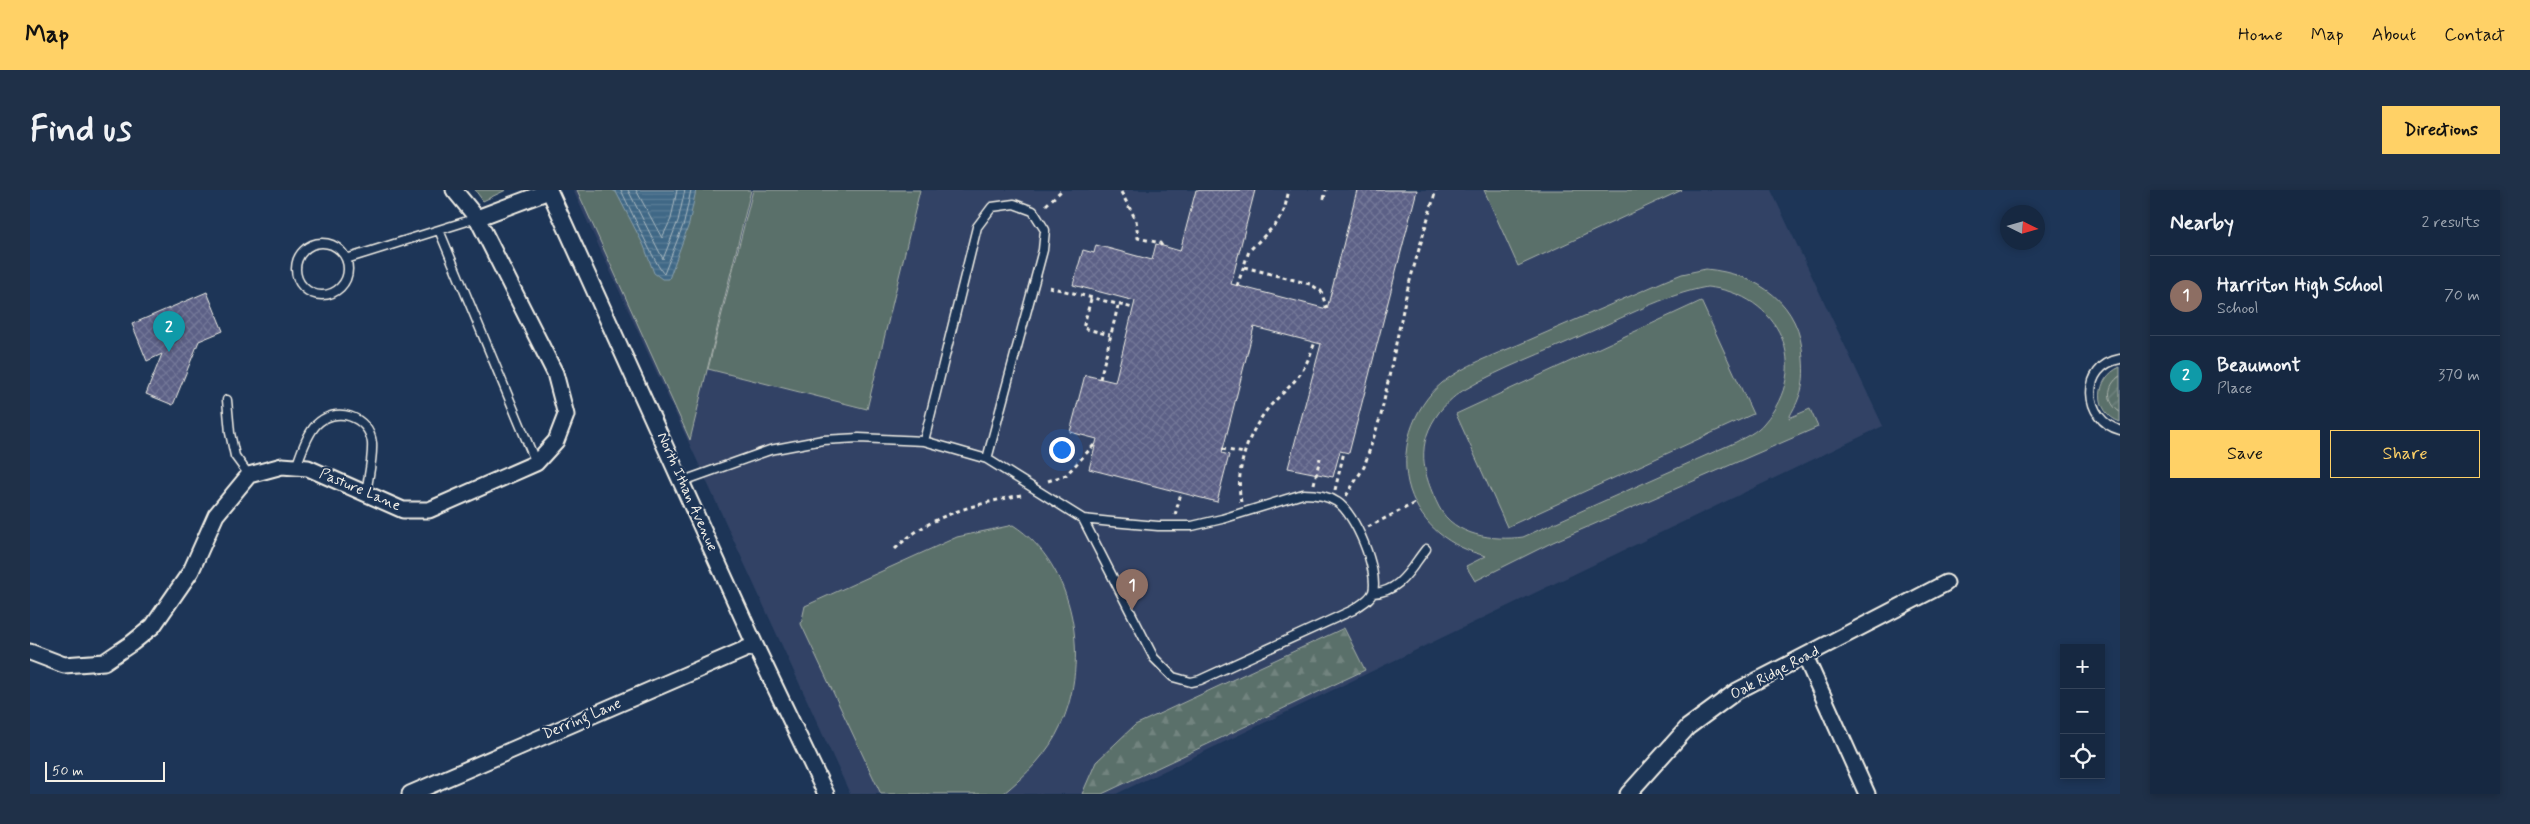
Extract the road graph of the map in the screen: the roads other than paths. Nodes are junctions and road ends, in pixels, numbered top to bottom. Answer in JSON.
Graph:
{"nodes":[{"id":1,"x":454,"y":190,"type":"edge"},
{"id":2,"x":549,"y":191,"type":"edge"},
{"id":3,"x":477,"y":218,"type":"junction"},
{"id":4,"x":439,"y":230,"type":"junction"},
{"id":5,"x":346,"y":259,"type":"junction"},
{"id":6,"x":2120,"y":359,"type":"edge"},
{"id":7,"x":227,"y":400,"type":"dead end"},
{"id":8,"x":2120,"y":430,"type":"edge"},
{"id":9,"x":924,"y":441,"type":"junction"},
{"id":10,"x":987,"y":460,"type":"junction"},
{"id":11,"x":536,"y":463,"type":"junction"},
{"id":12,"x":296,"y":467,"type":"junction"},
{"id":13,"x":249,"y":475,"type":"junction"},
{"id":14,"x":683,"y":481,"type":"junction"},
{"id":15,"x":366,"y":494,"type":"junction"},
{"id":16,"x":1083,"y":519,"type":"junction"},
{"id":17,"x":1426,"y":549,"type":"dead end"},
{"id":18,"x":1946,"y":583,"type":"dead end"},
{"id":19,"x":1372,"y":593,"type":"junction"},
{"id":20,"x":755,"y":645,"type":"junction"},
{"id":21,"x":30,"y":652,"type":"edge"},
{"id":22,"x":1805,"y":656,"type":"junction"},
{"id":23,"x":410,"y":794,"type":"edge"},
{"id":24,"x":826,"y":794,"type":"edge"},
{"id":25,"x":1628,"y":794,"type":"edge"},
{"id":26,"x":1867,"y":794,"type":"edge"}],
"edges":[{"from":1,"to":3,"type":"street","name":"Pasture Lane"},
{"from":2,"to":3,"type":"street"},
{"from":2,"to":14,"type":"street","name":"North Ithan Avenue"},
{"from":3,"to":4,"type":"lane"},
{"from":3,"to":11,"type":"street","name":"Pasture Lane"},
{"from":4,"to":5,"type":"lane"},
{"from":4,"to":11,"type":"lane"},
{"from":5,"to":5,"type":"lane"},
{"from":6,"to":8,"type":"lane"},
{"from":7,"to":13,"type":"lane"},
{"from":9,"to":10,"type":"lane"},
{"from":9,"to":10,"type":"lane"},
{"from":9,"to":14,"type":"lane"},
{"from":10,"to":16,"type":"lane"},
{"from":11,"to":15,"type":"street","name":"Pasture Lane"},
{"from":12,"to":13,"type":"street","name":"Pasture Lane"},
{"from":12,"to":15,"type":"street","name":"Pasture Lane"},
{"from":12,"to":15,"type":"lane"},
{"from":13,"to":21,"type":"street"},
{"from":14,"to":20,"type":"street","name":"North Ithan Avenue"},
{"from":16,"to":19,"type":"lane"},
{"from":16,"to":19,"type":"lane"},
{"from":17,"to":19,"type":"lane"},
{"from":18,"to":22,"type":"street","name":"Oak Ridge Road"},
{"from":20,"to":23,"type":"street","name":"Derring Lane"},
{"from":20,"to":24,"type":"street","name":"North Ithan Avenue"},
{"from":22,"to":25,"type":"street","name":"Oak Ridge Road"},
{"from":22,"to":26,"type":"street"}]}
